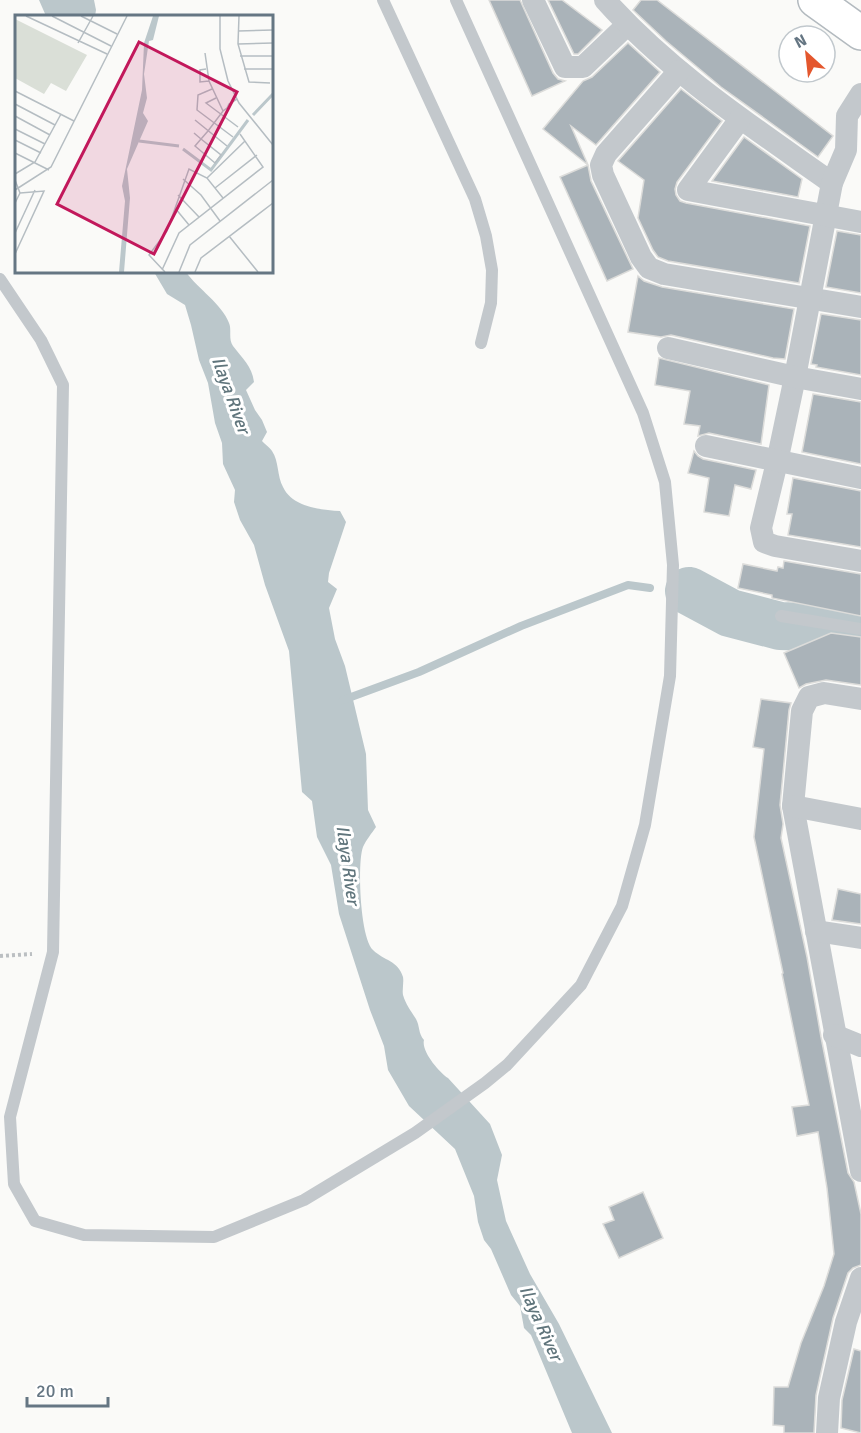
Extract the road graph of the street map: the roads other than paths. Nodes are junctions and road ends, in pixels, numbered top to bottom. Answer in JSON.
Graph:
{"nodes":[{"id":1,"x":383,"y":0,"type":"edge"},
{"id":2,"x":456,"y":0,"type":"edge"},
{"id":3,"x":533,"y":0,"type":"edge"},
{"id":4,"x":604,"y":0,"type":"edge"},
{"id":5,"x":815,"y":0,"type":"edge"},
{"id":6,"x":627,"y":25,"type":"junction"},
{"id":7,"x":861,"y":33,"type":"edge"},
{"id":8,"x":679,"y":71,"type":"junction"},
{"id":9,"x":861,"y":94,"type":"edge"},
{"id":10,"x":740,"y":119,"type":"junction"},
{"id":11,"x":853,"y":145,"type":"edge"},
{"id":12,"x":832,"y":183,"type":"junction"},
{"id":13,"x":826,"y":216,"type":"junction"},
{"id":14,"x":861,"y":222,"type":"edge"},
{"id":15,"x":0,"y":279,"type":"edge"},
{"id":16,"x":809,"y":298,"type":"junction"},
{"id":17,"x":861,"y":307,"type":"edge"},
{"id":18,"x":481,"y":343,"type":"dead end"},
{"id":19,"x":668,"y":348,"type":"dead end"},
{"id":20,"x":795,"y":377,"type":"junction"},
{"id":21,"x":861,"y":389,"type":"edge"},
{"id":22,"x":706,"y":446,"type":"dead end"},
{"id":23,"x":777,"y":462,"type":"junction"},
{"id":24,"x":861,"y":478,"type":"edge"},
{"id":25,"x":861,"y":561,"type":"edge"},
{"id":26,"x":781,"y":615,"type":"dead end"},
{"id":27,"x":861,"y":629,"type":"edge"},
{"id":28,"x":861,"y":699,"type":"edge"},
{"id":29,"x":793,"y":806,"type":"junction"},
{"id":30,"x":861,"y":819,"type":"edge"},
{"id":31,"x":816,"y":931,"type":"junction"},
{"id":32,"x":861,"y":938,"type":"edge"},
{"id":33,"x":834,"y":1035,"type":"junction"},
{"id":34,"x":861,"y":1046,"type":"edge"},
{"id":35,"x":861,"y":1172,"type":"edge"},
{"id":36,"x":861,"y":1278,"type":"edge"},
{"id":37,"x":827,"y":1433,"type":"edge"}],
"edges":[{"from":1,"to":18,"type":"lane"},
{"from":2,"to":15,"type":"lane"},
{"from":3,"to":6,"type":"street"},
{"from":4,"to":6,"type":"street"},
{"from":5,"to":7,"type":"main road"},
{"from":6,"to":8,"type":"street"},
{"from":8,"to":10,"type":"street"},
{"from":8,"to":16,"type":"street"},
{"from":9,"to":11,"type":"street"},
{"from":10,"to":12,"type":"street"},
{"from":10,"to":13,"type":"street"},
{"from":11,"to":12,"type":"street"},
{"from":12,"to":13,"type":"street"},
{"from":13,"to":14,"type":"street"},
{"from":13,"to":16,"type":"street"},
{"from":16,"to":17,"type":"street"},
{"from":16,"to":20,"type":"street"},
{"from":19,"to":20,"type":"street"},
{"from":20,"to":21,"type":"street"},
{"from":20,"to":23,"type":"street"},
{"from":22,"to":23,"type":"street"},
{"from":23,"to":24,"type":"street"},
{"from":23,"to":25,"type":"street"},
{"from":26,"to":27,"type":"lane"},
{"from":28,"to":29,"type":"street"},
{"from":29,"to":30,"type":"street"},
{"from":29,"to":31,"type":"street"},
{"from":31,"to":32,"type":"street"},
{"from":31,"to":33,"type":"street"},
{"from":33,"to":34,"type":"street"},
{"from":33,"to":35,"type":"street"},
{"from":36,"to":37,"type":"street"}]}
